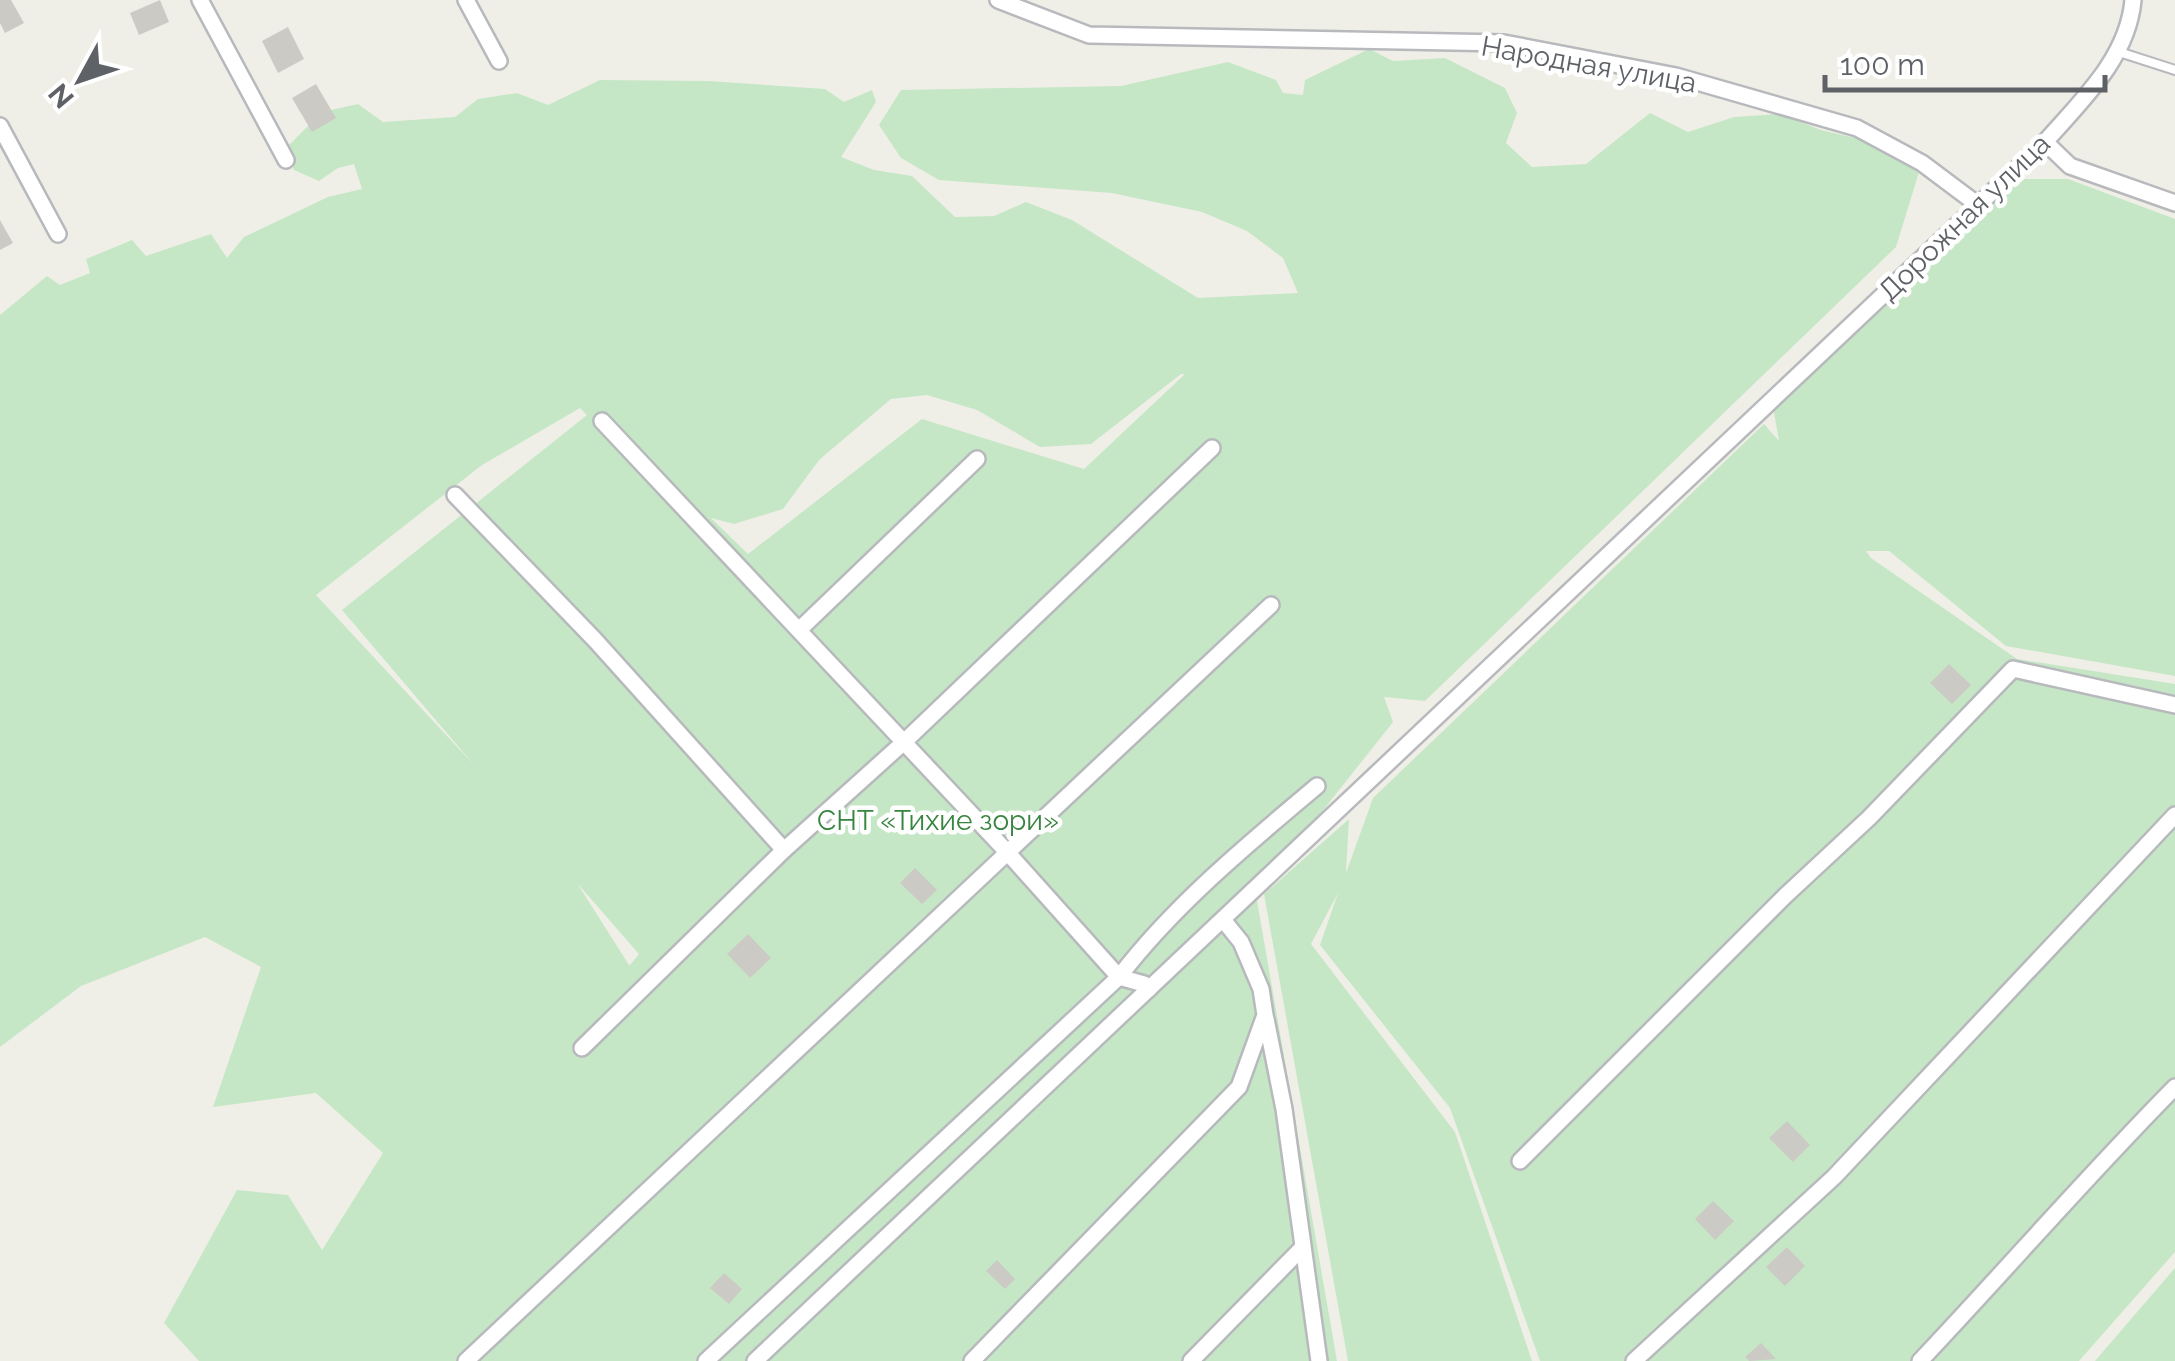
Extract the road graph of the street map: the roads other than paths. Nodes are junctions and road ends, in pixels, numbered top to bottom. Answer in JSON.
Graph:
{"nodes":[{"id":1,"x":200,"y":0,"type":"edge"},
{"id":2,"x":466,"y":0,"type":"edge"},
{"id":3,"x":998,"y":0,"type":"edge"},
{"id":4,"x":2133,"y":0,"type":"edge"},
{"id":5,"x":2116,"y":51,"type":"junction"},
{"id":6,"x":499,"y":61,"type":"dead end"},
{"id":7,"x":2175,"y":70,"type":"edge"},
{"id":8,"x":0,"y":126,"type":"edge"},
{"id":9,"x":2044,"y":142,"type":"junction"},
{"id":10,"x":286,"y":160,"type":"dead end"},
{"id":11,"x":2175,"y":202,"type":"edge"},
{"id":12,"x":1978,"y":204,"type":"junction"},
{"id":13,"x":58,"y":234,"type":"dead end"},
{"id":14,"x":602,"y":421,"type":"dead end"},
{"id":15,"x":1212,"y":448,"type":"dead end"},
{"id":16,"x":978,"y":459,"type":"dead end"},
{"id":17,"x":455,"y":494,"type":"dead end"},
{"id":18,"x":1271,"y":605,"type":"dead end"},
{"id":19,"x":799,"y":630,"type":"junction"},
{"id":20,"x":2175,"y":705,"type":"edge"},
{"id":21,"x":904,"y":742,"type":"junction"},
{"id":22,"x":1317,"y":786,"type":"dead end"},
{"id":23,"x":2175,"y":815,"type":"edge"},
{"id":24,"x":784,"y":850,"type":"junction"},
{"id":25,"x":1008,"y":853,"type":"junction"},
{"id":26,"x":1224,"y":921,"type":"junction"},
{"id":27,"x":1119,"y":977,"type":"junction"},
{"id":28,"x":1150,"y":989,"type":"junction"},
{"id":29,"x":1265,"y":1015,"type":"junction"},
{"id":30,"x":582,"y":1048,"type":"dead end"},
{"id":31,"x":2175,"y":1087,"type":"edge"},
{"id":32,"x":1520,"y":1161,"type":"dead end"},
{"id":33,"x":1302,"y":1248,"type":"junction"},
{"id":34,"x":466,"y":1361,"type":"edge"},
{"id":35,"x":706,"y":1361,"type":"edge"},
{"id":36,"x":754,"y":1361,"type":"edge"},
{"id":37,"x":972,"y":1361,"type":"edge"},
{"id":38,"x":1191,"y":1361,"type":"edge"},
{"id":39,"x":1319,"y":1361,"type":"edge"},
{"id":40,"x":1634,"y":1361,"type":"edge"},
{"id":41,"x":1920,"y":1361,"type":"edge"}],
"edges":[{"from":1,"to":10,"type":"street"},
{"from":2,"to":6,"type":"street"},
{"from":3,"to":12,"type":"street","name":"Народная улица"},
{"from":4,"to":5,"type":"street","name":"Дорожная улица"},
{"from":5,"to":7,"type":"lane"},
{"from":5,"to":9,"type":"street","name":"Дорожная улица"},
{"from":8,"to":13,"type":"street"},
{"from":9,"to":11,"type":"street"},
{"from":9,"to":12,"type":"street","name":"Дорожная улица"},
{"from":12,"to":26,"type":"street","name":"Дорожная улица"},
{"from":14,"to":19,"type":"street"},
{"from":15,"to":21,"type":"street"},
{"from":16,"to":19,"type":"street"},
{"from":17,"to":24,"type":"street"},
{"from":18,"to":25,"type":"street"},
{"from":19,"to":21,"type":"street"},
{"from":20,"to":32,"type":"street"},
{"from":21,"to":24,"type":"street"},
{"from":21,"to":25,"type":"street"},
{"from":22,"to":27,"type":"street"},
{"from":23,"to":40,"type":"street"},
{"from":24,"to":30,"type":"street"},
{"from":25,"to":27,"type":"street"},
{"from":25,"to":34,"type":"street"},
{"from":26,"to":28,"type":"street","name":"Дорожная улица"},
{"from":26,"to":29,"type":"street"},
{"from":27,"to":28,"type":"street"},
{"from":27,"to":35,"type":"street"},
{"from":28,"to":36,"type":"street","name":"Дорожная улица"},
{"from":29,"to":33,"type":"street"},
{"from":29,"to":37,"type":"street"},
{"from":31,"to":41,"type":"street"},
{"from":33,"to":38,"type":"street"},
{"from":33,"to":39,"type":"street"}]}
